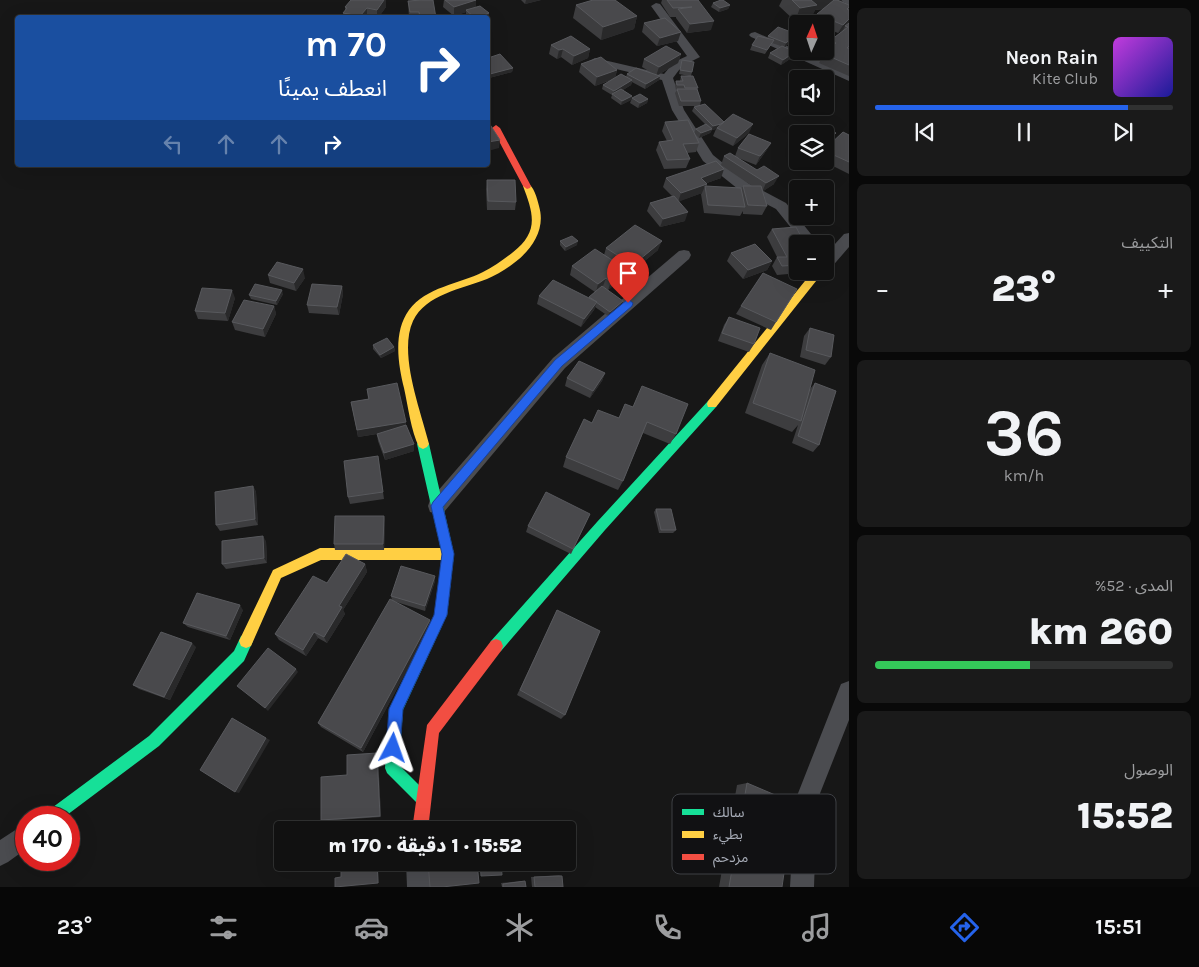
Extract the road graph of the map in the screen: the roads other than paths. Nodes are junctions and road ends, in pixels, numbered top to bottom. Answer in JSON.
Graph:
{"nodes":[{"id":1,"x":846,"y":0,"type":"edge"},
{"id":2,"x":849,"y":3,"type":"edge"},
{"id":3,"x":656,"y":6,"type":"dead end"},
{"id":4,"x":755,"y":35,"type":"dead end"},
{"id":5,"x":595,"y":61,"type":"edge"},
{"id":6,"x":849,"y":77,"type":"edge"},
{"id":7,"x":667,"y":78,"type":"junction"},
{"id":8,"x":496,"y":128,"type":"dead end"},
{"id":9,"x":805,"y":235,"type":"edge"},
{"id":10,"x":849,"y":238,"type":"edge"},
{"id":11,"x":834,"y":254,"type":"edge"},
{"id":12,"x":684,"y":255,"type":"dead end"},
{"id":13,"x":811,"y":280,"type":"edge"},
{"id":14,"x":437,"y":506,"type":"junction"},
{"id":15,"x":448,"y":554,"type":"junction"},
{"id":16,"x":849,"y":692,"type":"edge"},
{"id":17,"x":809,"y":794,"type":"edge"},
{"id":18,"x":424,"y":800,"type":"junction"},
{"id":19,"x":66,"y":806,"type":"edge"},
{"id":20,"x":421,"y":821,"type":"edge"},
{"id":21,"x":15,"y":843,"type":"edge"},
{"id":22,"x":0,"y":854,"type":"edge"},
{"id":23,"x":418,"y":871,"type":"edge"},
{"id":24,"x":803,"y":874,"type":"edge"},
{"id":25,"x":419,"y":887,"type":"edge"},
{"id":26,"x":802,"y":887,"type":"edge"}],
"edges":[{"from":1,"to":2,"type":"street"},
{"from":3,"to":7,"type":"street"},
{"from":4,"to":6,"type":"street"},
{"from":5,"to":7,"type":"street"},
{"from":7,"to":9,"type":"street"},
{"from":8,"to":14,"type":"street"},
{"from":10,"to":11,"type":"street"},
{"from":12,"to":14,"type":"street"},
{"from":13,"to":18,"type":"street"},
{"from":14,"to":15,"type":"street"},
{"from":15,"to":18,"type":"street"},
{"from":15,"to":19,"type":"street"},
{"from":16,"to":17,"type":"street"},
{"from":18,"to":20,"type":"street"},
{"from":21,"to":22,"type":"street"},
{"from":23,"to":25,"type":"street"},
{"from":24,"to":26,"type":"street"}]}
